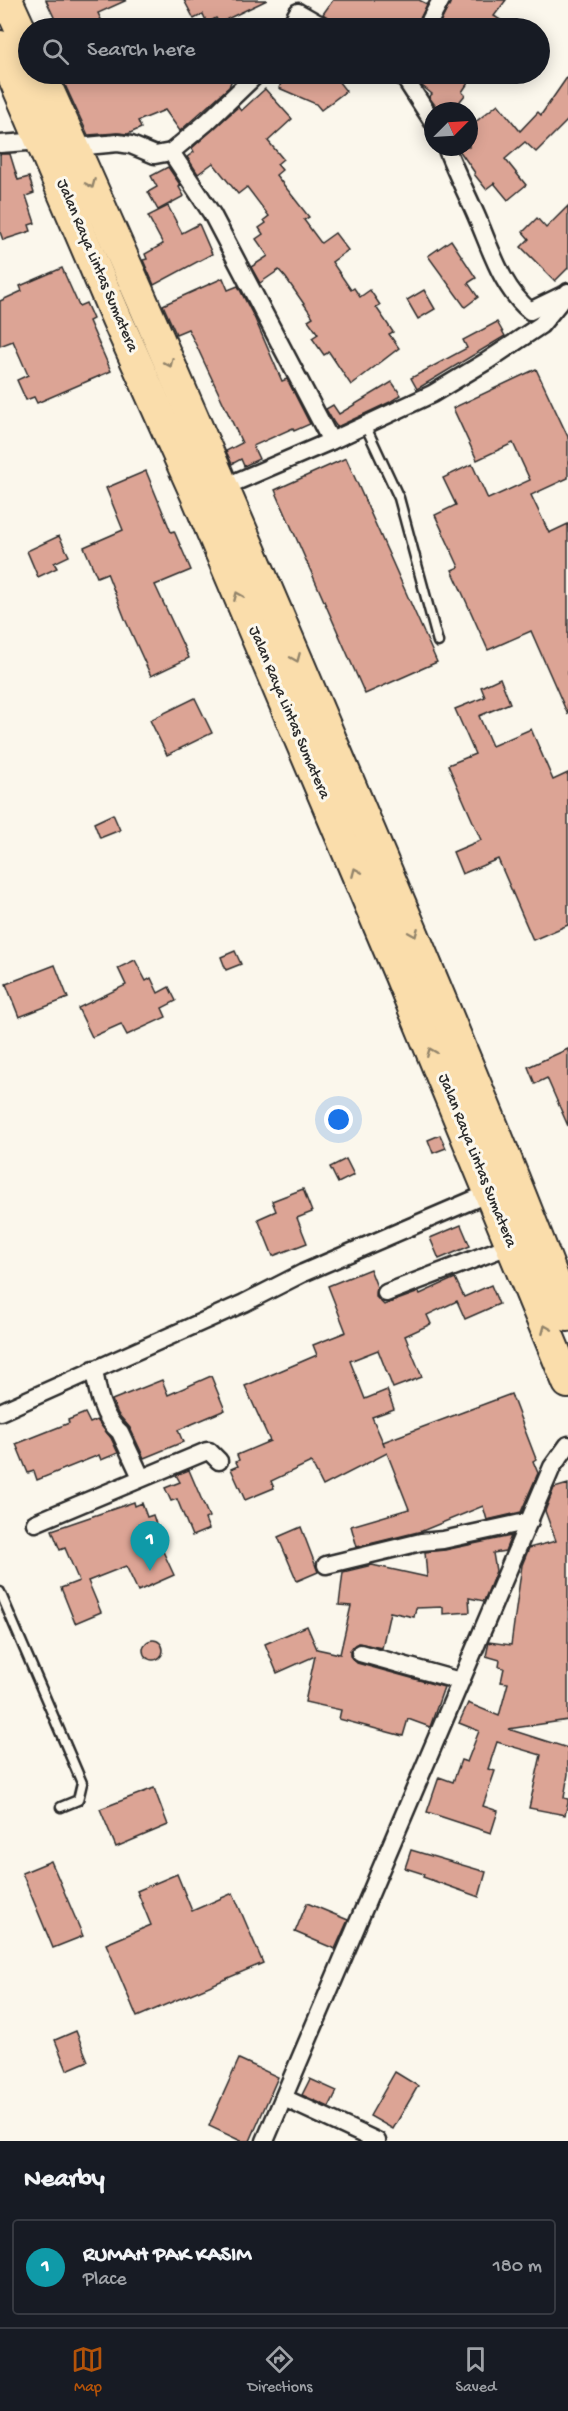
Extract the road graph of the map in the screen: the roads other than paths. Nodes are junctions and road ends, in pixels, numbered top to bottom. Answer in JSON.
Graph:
{"nodes":[{"id":1,"x":8,"y":0,"type":"edge"},
{"id":2,"x":441,"y":0,"type":"edge"},
{"id":3,"x":301,"y":6,"type":"edge"},
{"id":4,"x":315,"y":18,"type":"edge"},
{"id":5,"x":431,"y":18,"type":"edge"},
{"id":6,"x":18,"y":23,"type":"edge"},
{"id":7,"x":0,"y":46,"type":"edge"},
{"id":8,"x":46,"y":84,"type":"edge"},
{"id":9,"x":247,"y":84,"type":"edge"},
{"id":10,"x":408,"y":84,"type":"edge"},
{"id":11,"x":424,"y":108,"type":"edge"},
{"id":12,"x":42,"y":141,"type":"junction"},
{"id":13,"x":0,"y":144,"type":"edge"},
{"id":14,"x":76,"y":147,"type":"junction"},
{"id":15,"x":171,"y":152,"type":"junction"},
{"id":16,"x":449,"y":156,"type":"edge"},
{"id":17,"x":567,"y":293,"type":"edge"},
{"id":18,"x":365,"y":425,"type":"junction"},
{"id":19,"x":331,"y":441,"type":"junction"},
{"id":20,"x":211,"y":492,"type":"junction"},
{"id":21,"x":438,"y":642,"type":"dead end"},
{"id":22,"x":516,"y":1181,"type":"junction"},
{"id":23,"x":489,"y":1193,"type":"junction"},
{"id":24,"x":511,"y":1245,"type":"junction"},
{"id":25,"x":386,"y":1293,"type":"dead end"},
{"id":26,"x":568,"y":1317,"type":"edge"},
{"id":27,"x":94,"y":1369,"type":"junction"},
{"id":28,"x":568,"y":1383,"type":"edge"},
{"id":29,"x":0,"y":1412,"type":"edge"},
{"id":30,"x":568,"y":1444,"type":"edge"},
{"id":31,"x":219,"y":1461,"type":"dead end"},
{"id":32,"x":141,"y":1477,"type":"junction"},
{"id":33,"x":530,"y":1521,"type":"junction"},
{"id":34,"x":35,"y":1523,"type":"dead end"},
{"id":35,"x":326,"y":1565,"type":"dead end"},
{"id":36,"x":0,"y":1592,"type":"edge"},
{"id":37,"x":360,"y":1653,"type":"dead end"},
{"id":38,"x":460,"y":1681,"type":"junction"},
{"id":39,"x":61,"y":1808,"type":"dead end"},
{"id":40,"x":284,"y":2098,"type":"junction"},
{"id":41,"x":265,"y":2141,"type":"edge"},
{"id":42,"x":377,"y":2141,"type":"edge"}],
"edges":[{"from":1,"to":6,"type":"highway"},
{"from":2,"to":5,"type":"street"},
{"from":3,"to":4,"type":"street"},
{"from":7,"to":12,"type":"highway","name":"Jalan Raya Lintas Sumatera"},
{"from":8,"to":14,"type":"highway","name":"Jalan Raya Lintas Sumatera"},
{"from":9,"to":15,"type":"street"},
{"from":10,"to":11,"type":"street"},
{"from":12,"to":13,"type":"street"},
{"from":12,"to":20,"type":"highway","name":"Jalan Raya Lintas Sumatera"},
{"from":14,"to":15,"type":"street"},
{"from":14,"to":20,"type":"highway","name":"Jalan Raya Lintas Sumatera","one_way":true},
{"from":15,"to":19,"type":"street"},
{"from":16,"to":17,"type":"street"},
{"from":17,"to":18,"type":"street"},
{"from":18,"to":19,"type":"street"},
{"from":18,"to":21,"type":"lane"},
{"from":19,"to":20,"type":"street"},
{"from":20,"to":22,"type":"highway","name":"Jalan Raya Lintas Sumatera","one_way":true},
{"from":23,"to":20,"type":"highway","name":"Jalan Raya Lintas Sumatera","one_way":true},
{"from":22,"to":23,"type":"street"},
{"from":22,"to":26,"type":"highway","name":"Jalan Raya Lintas Sumatera"},
{"from":23,"to":24,"type":"highway","name":"Jalan Raya Lintas Sumatera"},
{"from":23,"to":27,"type":"street"},
{"from":24,"to":25,"type":"street"},
{"from":28,"to":24,"type":"highway","name":"Jalan Raya Lintas Sumatera","one_way":true},
{"from":27,"to":29,"type":"street"},
{"from":27,"to":32,"type":"street"},
{"from":30,"to":33,"type":"street"},
{"from":31,"to":32,"type":"street"},
{"from":32,"to":34,"type":"street"},
{"from":33,"to":35,"type":"street"},
{"from":33,"to":38,"type":"street"},
{"from":36,"to":39,"type":"lane"},
{"from":37,"to":38,"type":"street"},
{"from":38,"to":40,"type":"street"},
{"from":40,"to":41,"type":"street"},
{"from":40,"to":42,"type":"street"}]}
